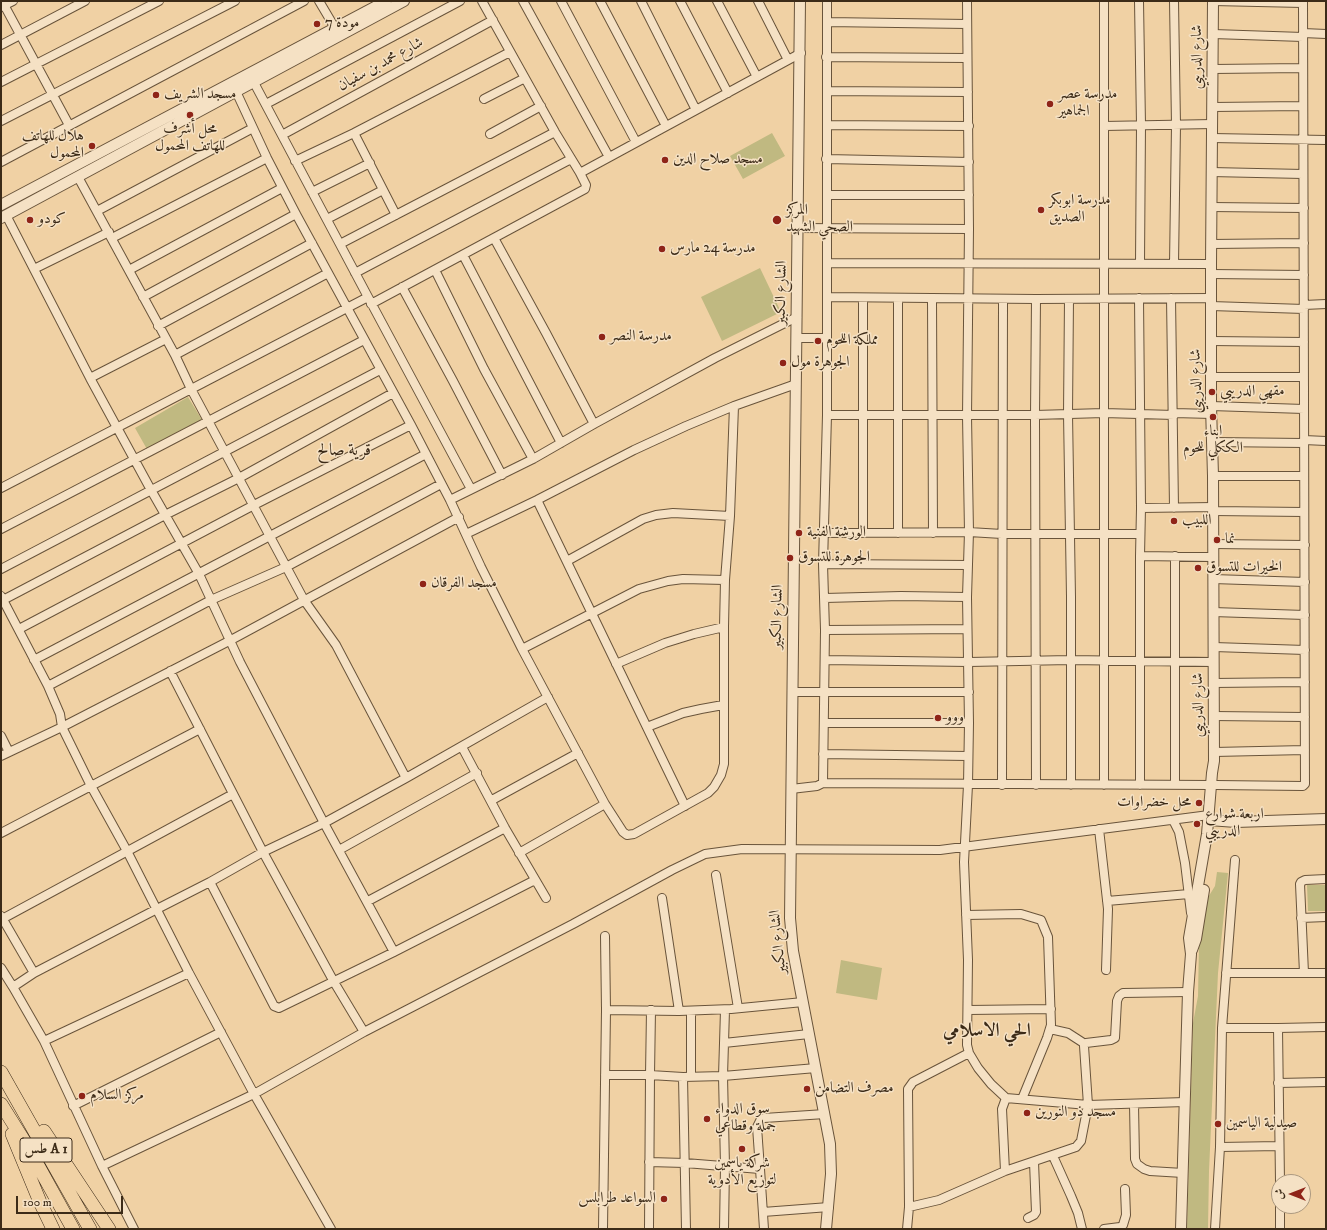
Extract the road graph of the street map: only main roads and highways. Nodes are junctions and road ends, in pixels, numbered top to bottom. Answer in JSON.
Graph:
{"nodes":[{"id":1,"x":1,"y":1072,"type":"edge"},
{"id":2,"x":12,"y":1091,"type":"junction"},
{"id":3,"x":1,"y":1104,"type":"edge"},
{"id":4,"x":53,"y":1229,"type":"edge"},
{"id":5,"x":73,"y":1229,"type":"edge"},
{"id":6,"x":90,"y":1229,"type":"edge"},
{"id":7,"x":110,"y":1229,"type":"edge"}],
"edges":[{"from":1,"to":2,"type":"highway","number":"طس A 1"},
{"from":2,"to":6,"type":"highway","number":"طس A 1"},
{"from":2,"to":7,"type":"highway"},
{"from":3,"to":4,"type":"highway"},
{"from":3,"to":5,"type":"highway","number":"طس A 1"}]}
